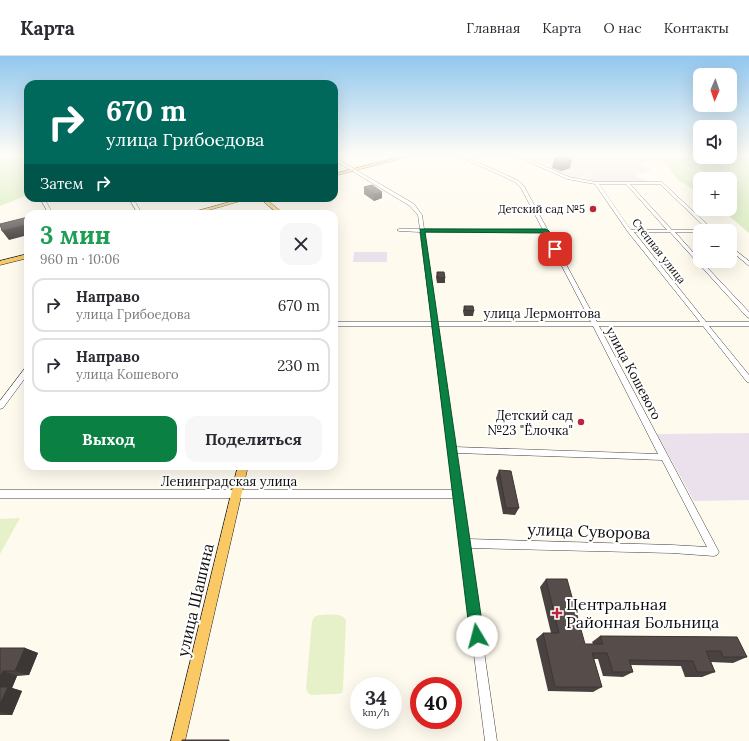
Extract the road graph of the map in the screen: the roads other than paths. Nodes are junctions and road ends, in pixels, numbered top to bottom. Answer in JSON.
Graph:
{"nodes":[{"id":1,"x":379,"y":186,"type":"edge"},
{"id":2,"x":521,"y":186,"type":"edge"},
{"id":3,"x":598,"y":186,"type":"edge"},
{"id":4,"x":630,"y":186,"type":"edge"},
{"id":5,"x":663,"y":186,"type":"edge"},
{"id":6,"x":234,"y":202,"type":"edge"},
{"id":7,"x":267,"y":202,"type":"edge"},
{"id":8,"x":204,"y":210,"type":"edge"},
{"id":9,"x":276,"y":210,"type":"edge"},
{"id":10,"x":705,"y":224,"type":"edge"},
{"id":11,"x":399,"y":230,"type":"dead end"},
{"id":12,"x":422,"y":230,"type":"junction"},
{"id":13,"x":546,"y":231,"type":"junction"},
{"id":14,"x":630,"y":231,"type":"junction"},
{"id":15,"x":671,"y":231,"type":"junction"},
{"id":16,"x":693,"y":231,"type":"edge"},
{"id":17,"x":737,"y":253,"type":"edge"},
{"id":18,"x":24,"y":257,"type":"edge"},
{"id":19,"x":0,"y":263,"type":"edge"},
{"id":20,"x":749,"y":264,"type":"edge"},
{"id":21,"x":749,"y":316,"type":"edge"},
{"id":22,"x":338,"y":324,"type":"edge"},
{"id":23,"x":434,"y":324,"type":"junction"},
{"id":24,"x":595,"y":324,"type":"junction"},
{"id":25,"x":703,"y":324,"type":"junction"},
{"id":26,"x":749,"y":324,"type":"edge"},
{"id":27,"x":24,"y":374,"type":"edge"},
{"id":28,"x":749,"y":380,"type":"edge"},
{"id":29,"x":0,"y":406,"type":"edge"},
{"id":30,"x":452,"y":450,"type":"junction"},
{"id":31,"x":665,"y":457,"type":"junction"},
{"id":32,"x":242,"y":470,"type":"edge"},
{"id":33,"x":0,"y":494,"type":"edge"},
{"id":34,"x":236,"y":494,"type":"junction"},
{"id":35,"x":458,"y":494,"type":"junction"},
{"id":36,"x":464,"y":543,"type":"junction"},
{"id":37,"x":714,"y":552,"type":"joint"},
{"id":38,"x":178,"y":741,"type":"edge"},
{"id":39,"x":491,"y":741,"type":"edge"}],
"edges":[{"from":1,"to":12,"type":"street"},
{"from":2,"to":13,"type":"street","name":"улица Кошевого"},
{"from":3,"to":14,"type":"street","name":"Степная улица"},
{"from":4,"to":15,"type":"street"},
{"from":5,"to":10,"type":"street"},
{"from":6,"to":8,"type":"main road"},
{"from":7,"to":9,"type":"main road"},
{"from":11,"to":12,"type":"street"},
{"from":12,"to":13,"type":"street"},
{"from":12,"to":23,"type":"street"},
{"from":13,"to":24,"type":"street","name":"улица Кошевого"},
{"from":14,"to":15,"type":"street"},
{"from":14,"to":25,"type":"street","name":"Степная улица"},
{"from":15,"to":16,"type":"street"},
{"from":15,"to":21,"type":"street"},
{"from":17,"to":20,"type":"street"},
{"from":18,"to":19,"type":"main road"},
{"from":22,"to":23,"type":"street","name":"улица Лермонтова"},
{"from":23,"to":24,"type":"street","name":"улица Лермонтова"},
{"from":23,"to":30,"type":"street"},
{"from":24,"to":25,"type":"street","name":"улица Лермонтова"},
{"from":24,"to":31,"type":"street","name":"улица Кошевого"},
{"from":25,"to":26,"type":"street","name":"улица Лермонтова"},
{"from":25,"to":28,"type":"street","name":"Степная улица"},
{"from":27,"to":29,"type":"street"},
{"from":30,"to":31,"type":"street"},
{"from":30,"to":35,"type":"street"},
{"from":31,"to":37,"type":"street","name":"улица Кошевого"},
{"from":32,"to":34,"type":"main road","name":"улица Шашина"},
{"from":33,"to":34,"type":"street","name":"Ленинградская улица"},
{"from":34,"to":35,"type":"street","name":"Ленинградская улица"},
{"from":34,"to":38,"type":"main road","name":"улица Шашина"},
{"from":35,"to":36,"type":"street"},
{"from":36,"to":37,"type":"street","name":"улица Суворова"},
{"from":36,"to":39,"type":"street"}]}
